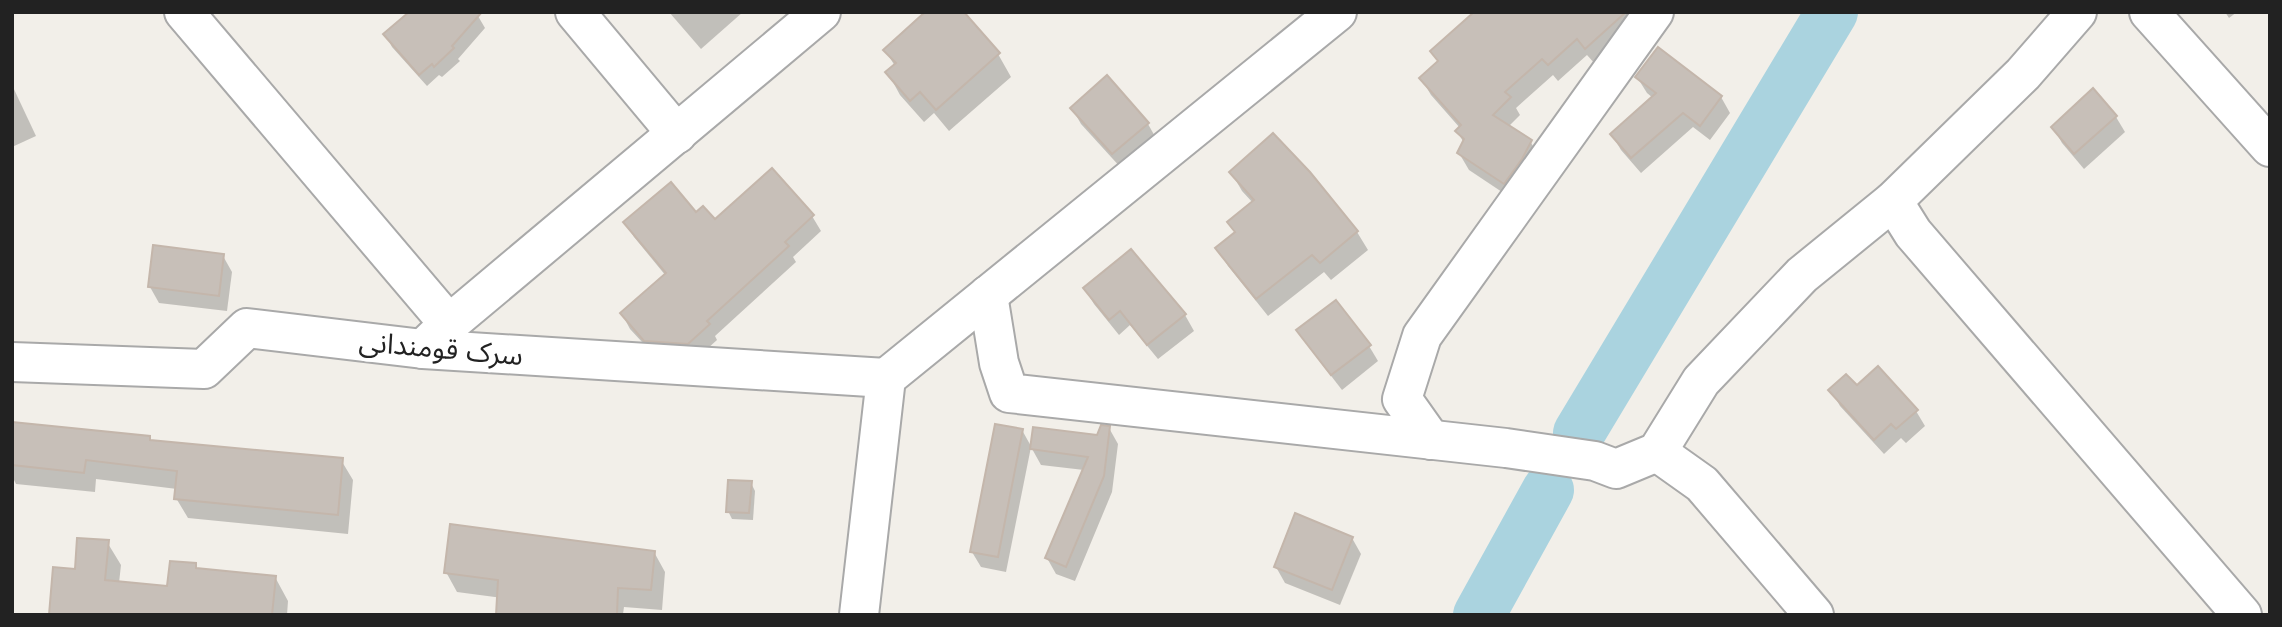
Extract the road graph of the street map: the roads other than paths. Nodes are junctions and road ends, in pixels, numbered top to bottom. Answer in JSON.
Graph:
{"nodes":[{"id":1,"x":184,"y":12,"type":"edge"},
{"id":2,"x":575,"y":12,"type":"edge"},
{"id":3,"x":821,"y":12,"type":"edge"},
{"id":4,"x":1337,"y":12,"type":"edge"},
{"id":5,"x":1654,"y":12,"type":"edge"},
{"id":6,"x":2077,"y":12,"type":"edge"},
{"id":7,"x":2149,"y":12,"type":"edge"},
{"id":8,"x":677,"y":134,"type":"junction"},
{"id":9,"x":2270,"y":147,"type":"edge"},
{"id":10,"x":1892,"y":201,"type":"junction"},
{"id":11,"x":988,"y":295,"type":"junction"},
{"id":12,"x":436,"y":337,"type":"junction"},
{"id":13,"x":12,"y":362,"type":"edge"},
{"id":14,"x":886,"y":378,"type":"junction"},
{"id":15,"x":1431,"y":440,"type":"junction"},
{"id":16,"x":1657,"y":452,"type":"junction"},
{"id":17,"x":859,"y":615,"type":"edge"},
{"id":18,"x":1814,"y":615,"type":"edge"},
{"id":19,"x":2242,"y":615,"type":"edge"}],
"edges":[{"from":1,"to":12,"type":"street"},
{"from":2,"to":8,"type":"street"},
{"from":3,"to":8,"type":"street"},
{"from":4,"to":11,"type":"street"},
{"from":5,"to":15,"type":"street"},
{"from":6,"to":10,"type":"street"},
{"from":7,"to":9,"type":"street"},
{"from":8,"to":12,"type":"street"},
{"from":10,"to":16,"type":"street"},
{"from":10,"to":19,"type":"street"},
{"from":11,"to":14,"type":"street"},
{"from":11,"to":15,"type":"street"},
{"from":12,"to":13,"type":"street","name":"سرک قومندانی"},
{"from":12,"to":14,"type":"street","name":"سرک قومندانی"},
{"from":14,"to":17,"type":"street"},
{"from":15,"to":16,"type":"street"},
{"from":16,"to":18,"type":"street"}]}
